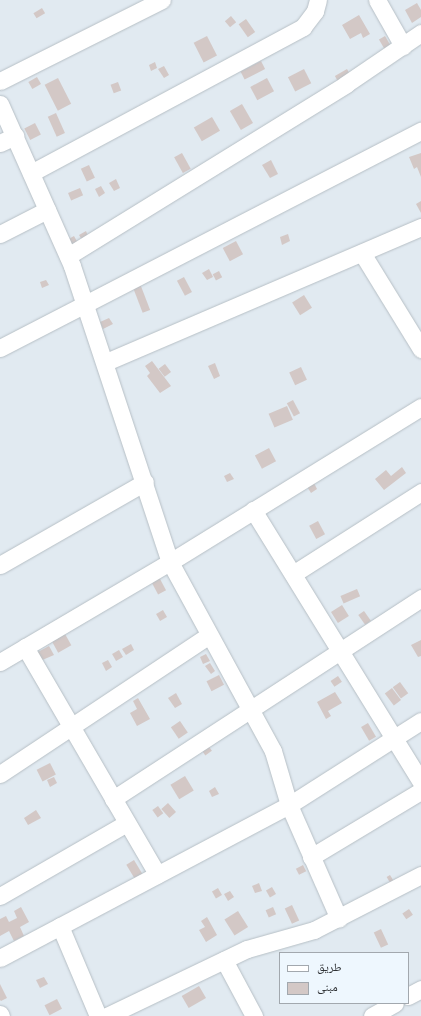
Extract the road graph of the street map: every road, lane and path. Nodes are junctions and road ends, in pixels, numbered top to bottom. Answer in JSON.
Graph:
{"nodes":[{"id":1,"x":162,"y":0,"type":"edge"},
{"id":2,"x":318,"y":0,"type":"edge"},
{"id":3,"x":377,"y":0,"type":"edge"},
{"id":4,"x":141,"y":5,"type":"edge"},
{"id":5,"x":421,"y":33,"type":"edge"},
{"id":6,"x":403,"y":46,"type":"junction"},
{"id":7,"x":0,"y":81,"type":"edge"},
{"id":8,"x":0,"y":104,"type":"edge"},
{"id":9,"x":421,"y":131,"type":"edge"},
{"id":10,"x":7,"y":140,"type":"edge"},
{"id":11,"x":31,"y":173,"type":"junction"},
{"id":12,"x":47,"y":210,"type":"junction"},
{"id":13,"x":421,"y":226,"type":"edge"},
{"id":14,"x":0,"y":234,"type":"edge"},
{"id":15,"x":362,"y":252,"type":"junction"},
{"id":16,"x":68,"y":256,"type":"junction"},
{"id":17,"x":85,"y":303,"type":"junction"},
{"id":18,"x":0,"y":348,"type":"edge"},
{"id":19,"x":421,"y":349,"type":"edge"},
{"id":20,"x":106,"y":362,"type":"junction"},
{"id":21,"x":421,"y":407,"type":"edge"},
{"id":22,"x":145,"y":482,"type":"junction"},
{"id":23,"x":421,"y":492,"type":"edge"},
{"id":24,"x":254,"y":510,"type":"junction"},
{"id":25,"x":170,"y":562,"type":"junction"},
{"id":26,"x":0,"y":565,"type":"edge"},
{"id":27,"x":293,"y":574,"type":"junction"},
{"id":28,"x":421,"y":598,"type":"edge"},
{"id":29,"x":208,"y":635,"type":"junction"},
{"id":30,"x":25,"y":647,"type":"junction"},
{"id":31,"x":341,"y":652,"type":"junction"},
{"id":32,"x":0,"y":662,"type":"edge"},
{"id":33,"x":250,"y":711,"type":"junction"},
{"id":34,"x":421,"y":721,"type":"edge"},
{"id":35,"x":70,"y":727,"type":"junction"},
{"id":36,"x":395,"y":738,"type":"junction"},
{"id":37,"x":0,"y":774,"type":"edge"},
{"id":38,"x":421,"y":782,"type":"edge"},
{"id":39,"x":421,"y":791,"type":"edge"},
{"id":40,"x":113,"y":799,"type":"junction"},
{"id":41,"x":288,"y":805,"type":"junction"},
{"id":42,"x":127,"y":823,"type":"junction"},
{"id":43,"x":312,"y":857,"type":"junction"},
{"id":44,"x":158,"y":874,"type":"junction"},
{"id":45,"x":421,"y":875,"type":"edge"},
{"id":46,"x":0,"y":896,"type":"edge"},
{"id":47,"x":339,"y":919,"type":"junction"},
{"id":48,"x":60,"y":926,"type":"junction"},
{"id":49,"x":0,"y":958,"type":"edge"},
{"id":50,"x":224,"y":960,"type":"junction"},
{"id":51,"x":421,"y":989,"type":"edge"},
{"id":52,"x":409,"y":995,"type":"edge"},
{"id":53,"x":393,"y":1004,"type":"edge"},
{"id":54,"x":98,"y":1016,"type":"edge"},
{"id":55,"x":107,"y":1016,"type":"edge"},
{"id":56,"x":253,"y":1016,"type":"edge"},
{"id":57,"x":372,"y":1016,"type":"edge"}],
"edges":[{"from":1,"to":4,"type":"street"},
{"from":2,"to":11,"type":"street"},
{"from":3,"to":6,"type":"street"},
{"from":4,"to":7,"type":"street"},
{"from":5,"to":6,"type":"street"},
{"from":6,"to":16,"type":"street"},
{"from":8,"to":10,"type":"street"},
{"from":9,"to":17,"type":"street"},
{"from":10,"to":11,"type":"street"},
{"from":11,"to":12,"type":"street"},
{"from":12,"to":14,"type":"street"},
{"from":12,"to":16,"type":"street"},
{"from":13,"to":15,"type":"street"},
{"from":15,"to":19,"type":"street"},
{"from":15,"to":20,"type":"street"},
{"from":16,"to":17,"type":"street"},
{"from":17,"to":18,"type":"street"},
{"from":17,"to":20,"type":"street"},
{"from":20,"to":22,"type":"street"},
{"from":21,"to":24,"type":"street"},
{"from":22,"to":25,"type":"street"},
{"from":22,"to":26,"type":"street"},
{"from":23,"to":27,"type":"street"},
{"from":24,"to":25,"type":"street"},
{"from":24,"to":27,"type":"street"},
{"from":25,"to":29,"type":"street"},
{"from":25,"to":30,"type":"street"},
{"from":27,"to":31,"type":"street"},
{"from":28,"to":31,"type":"street"},
{"from":29,"to":33,"type":"street"},
{"from":29,"to":35,"type":"street"},
{"from":30,"to":32,"type":"street"},
{"from":30,"to":35,"type":"street"},
{"from":31,"to":33,"type":"street"},
{"from":31,"to":36,"type":"street"},
{"from":33,"to":40,"type":"street"},
{"from":33,"to":41,"type":"street"},
{"from":34,"to":36,"type":"street"},
{"from":35,"to":37,"type":"street"},
{"from":35,"to":40,"type":"street"},
{"from":36,"to":38,"type":"street"},
{"from":36,"to":41,"type":"street"},
{"from":39,"to":43,"type":"street"},
{"from":40,"to":42,"type":"street"},
{"from":41,"to":43,"type":"street"},
{"from":41,"to":44,"type":"street"},
{"from":42,"to":44,"type":"street"},
{"from":42,"to":46,"type":"street"},
{"from":43,"to":47,"type":"street"},
{"from":44,"to":48,"type":"street"},
{"from":45,"to":47,"type":"street"},
{"from":47,"to":50,"type":"street"},
{"from":48,"to":49,"type":"street"},
{"from":48,"to":54,"type":"street"},
{"from":50,"to":55,"type":"street"},
{"from":50,"to":56,"type":"street"},
{"from":51,"to":52,"type":"street"},
{"from":53,"to":57,"type":"street"}]}
